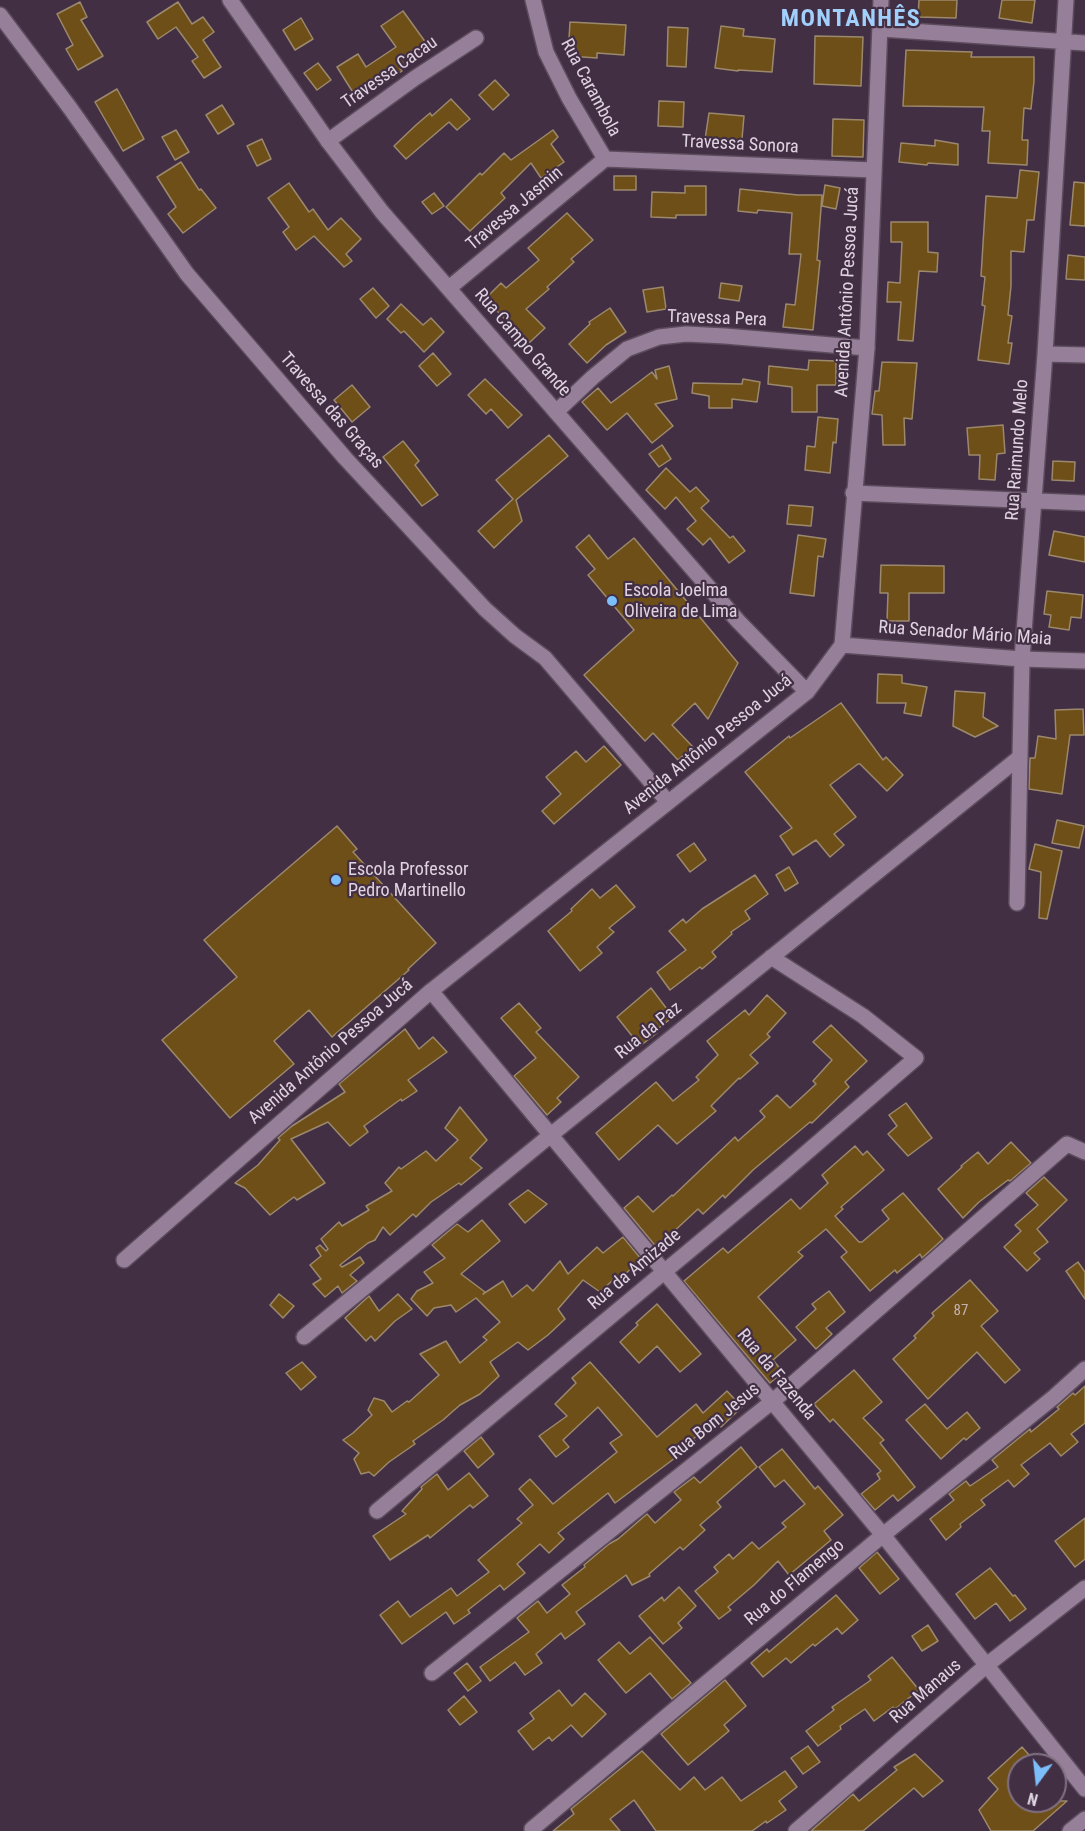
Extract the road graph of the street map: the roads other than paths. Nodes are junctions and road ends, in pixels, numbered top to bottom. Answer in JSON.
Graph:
{"nodes":[{"id":1,"x":230,"y":0,"type":"edge"},
{"id":2,"x":533,"y":0,"type":"edge"},
{"id":3,"x":881,"y":0,"type":"edge"},
{"id":4,"x":1066,"y":0,"type":"edge"},
{"id":5,"x":0,"y":15,"type":"edge"},
{"id":6,"x":880,"y":29,"type":"junction"},
{"id":7,"x":476,"y":38,"type":"dead end"},
{"id":8,"x":1062,"y":41,"type":"junction"},
{"id":9,"x":1085,"y":43,"type":"edge"},
{"id":10,"x":328,"y":141,"type":"junction"},
{"id":11,"x":605,"y":159,"type":"junction"},
{"id":12,"x":873,"y":170,"type":"junction"},
{"id":13,"x":449,"y":288,"type":"junction"},
{"id":14,"x":867,"y":348,"type":"junction"},
{"id":15,"x":1045,"y":354,"type":"junction"},
{"id":16,"x":1085,"y":355,"type":"edge"},
{"id":17,"x":556,"y":412,"type":"junction"},
{"id":18,"x":854,"y":493,"type":"junction"},
{"id":19,"x":1035,"y":500,"type":"junction"},
{"id":20,"x":1085,"y":503,"type":"edge"},
{"id":21,"x":842,"y":645,"type":"junction"},
{"id":22,"x":1022,"y":659,"type":"junction"},
{"id":23,"x":1085,"y":661,"type":"edge"},
{"id":24,"x":807,"y":692,"type":"junction"},
{"id":25,"x":1020,"y":757,"type":"junction"},
{"id":26,"x":668,"y":802,"type":"junction"},
{"id":27,"x":1017,"y":903,"type":"dead end"},
{"id":28,"x":771,"y":957,"type":"junction"},
{"id":29,"x":431,"y":991,"type":"junction"},
{"id":30,"x":552,"y":1134,"type":"junction"},
{"id":31,"x":1085,"y":1152,"type":"edge"},
{"id":32,"x":124,"y":1260,"type":"dead end"},
{"id":33,"x":664,"y":1271,"type":"junction"},
{"id":34,"x":304,"y":1337,"type":"dead end"},
{"id":35,"x":1085,"y":1369,"type":"edge"},
{"id":36,"x":773,"y":1401,"type":"junction"},
{"id":37,"x":377,"y":1511,"type":"dead end"},
{"id":38,"x":883,"y":1535,"type":"junction"},
{"id":39,"x":1085,"y":1588,"type":"edge"},
{"id":40,"x":988,"y":1664,"type":"junction"},
{"id":41,"x":432,"y":1673,"type":"dead end"},
{"id":42,"x":1085,"y":1789,"type":"edge"},
{"id":43,"x":1085,"y":1819,"type":"edge"},
{"id":44,"x":532,"y":1829,"type":"dead end"},
{"id":45,"x":796,"y":1831,"type":"edge"},
{"id":46,"x":1070,"y":1831,"type":"edge"}],
"edges":[{"from":1,"to":10,"type":"street","name":"Rua Campo Grande"},
{"from":2,"to":11,"type":"street","name":"Rua Carambola"},
{"from":3,"to":6,"type":"street","name":"Avenida Antônio Pessoa Jucá"},
{"from":4,"to":8,"type":"street","name":"Rua Raimundo Melo"},
{"from":5,"to":26,"type":"street","name":"Travessa das Graças"},
{"from":6,"to":8,"type":"street"},
{"from":6,"to":12,"type":"street","name":"Avenida Antônio Pessoa Jucá"},
{"from":7,"to":10,"type":"street","name":"Travessa Cacau"},
{"from":8,"to":9,"type":"street"},
{"from":8,"to":15,"type":"street","name":"Rua Raimundo Melo"},
{"from":10,"to":13,"type":"street","name":"Rua Campo Grande"},
{"from":11,"to":12,"type":"street","name":"Travessa Sonora"},
{"from":11,"to":13,"type":"street","name":"Travessa Jasmin"},
{"from":12,"to":14,"type":"street","name":"Avenida Antônio Pessoa Jucá"},
{"from":13,"to":17,"type":"street","name":"Rua Campo Grande"},
{"from":14,"to":17,"type":"street","name":"Travessa Pera"},
{"from":14,"to":18,"type":"street","name":"Avenida Antônio Pessoa Jucá"},
{"from":15,"to":16,"type":"street"},
{"from":15,"to":19,"type":"street","name":"Rua Raimundo Melo"},
{"from":17,"to":24,"type":"street","name":"Rua Campo Grande"},
{"from":18,"to":19,"type":"street"},
{"from":18,"to":21,"type":"street","name":"Avenida Antônio Pessoa Jucá"},
{"from":19,"to":20,"type":"street"},
{"from":19,"to":22,"type":"street","name":"Rua Raimundo Melo"},
{"from":21,"to":22,"type":"street","name":"Rua Senador Mário Maia"},
{"from":21,"to":24,"type":"street","name":"Avenida Antônio Pessoa Jucá"},
{"from":22,"to":23,"type":"street","name":"Rua Senador Mário Maia"},
{"from":22,"to":25,"type":"street","name":"Rua Raimundo Melo"},
{"from":24,"to":26,"type":"street","name":"Avenida Antônio Pessoa Jucá"},
{"from":25,"to":27,"type":"street","name":"Rua Raimundo Melo"},
{"from":25,"to":28,"type":"street","name":"Rua da Paz"},
{"from":26,"to":29,"type":"street","name":"Avenida Antônio Pessoa Jucá"},
{"from":28,"to":30,"type":"street","name":"Rua da Paz"},
{"from":28,"to":33,"type":"street","name":"Rua da Amizade"},
{"from":29,"to":30,"type":"street","name":"Rua da Fazenda"},
{"from":29,"to":32,"type":"street","name":"Avenida Antônio Pessoa Jucá"},
{"from":30,"to":33,"type":"street","name":"Rua da Fazenda"},
{"from":30,"to":34,"type":"street","name":"Rua da Paz"},
{"from":31,"to":36,"type":"street","name":"Rua Bom Jesus"},
{"from":33,"to":36,"type":"street","name":"Rua da Fazenda"},
{"from":33,"to":37,"type":"street","name":"Rua da Amizade"},
{"from":35,"to":38,"type":"street","name":"Rua do Flamengo"},
{"from":36,"to":38,"type":"street","name":"Rua da Fazenda"},
{"from":36,"to":41,"type":"street","name":"Rua Bom Jesus"},
{"from":38,"to":40,"type":"street","name":"Rua da Fazenda"},
{"from":38,"to":44,"type":"street","name":"Rua do Flamengo"},
{"from":39,"to":40,"type":"street","name":"Rua Manaus"},
{"from":40,"to":42,"type":"street","name":"Rua da Fazenda"},
{"from":40,"to":45,"type":"street","name":"Rua Manaus"},
{"from":43,"to":46,"type":"street"}]}
